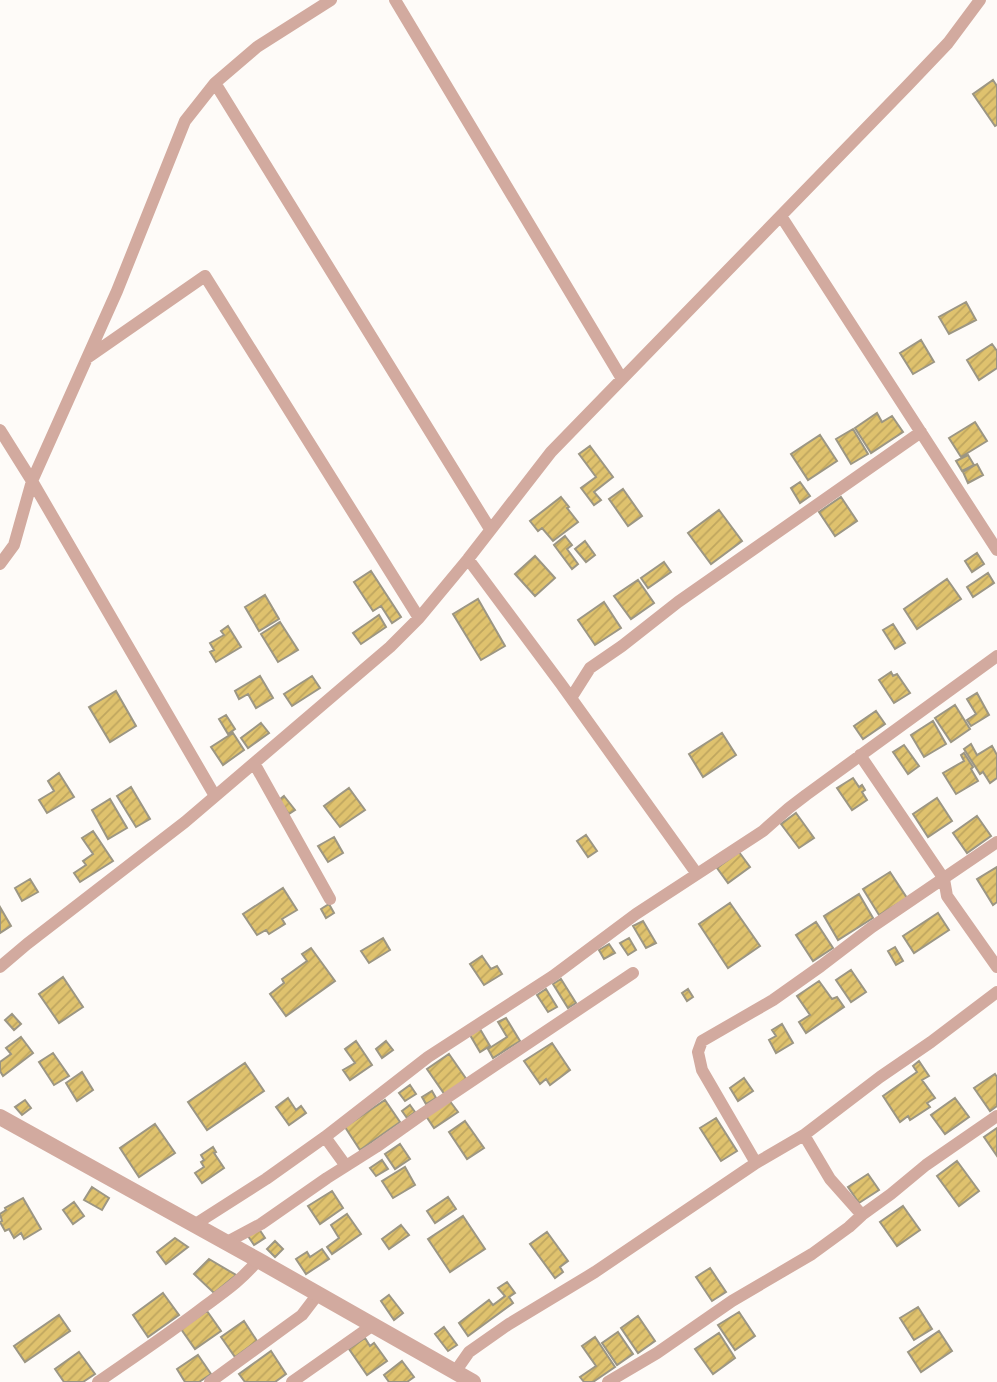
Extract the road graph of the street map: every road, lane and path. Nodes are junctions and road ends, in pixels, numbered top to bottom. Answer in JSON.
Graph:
{"nodes":[{"id":1,"x":331,"y":0,"type":"edge"},
{"id":2,"x":395,"y":0,"type":"edge"},
{"id":3,"x":980,"y":0,"type":"edge"},
{"id":4,"x":215,"y":83,"type":"junction"},
{"id":5,"x":781,"y":216,"type":"junction"},
{"id":6,"x":86,"y":358,"type":"junction"},
{"id":7,"x":622,"y":379,"type":"junction"},
{"id":8,"x":0,"y":430,"type":"edge"},
{"id":9,"x":921,"y":432,"type":"junction"},
{"id":10,"x":32,"y":481,"type":"junction"},
{"id":11,"x":490,"y":529,"type":"junction"},
{"id":12,"x":997,"y":550,"type":"edge"},
{"id":13,"x":468,"y":559,"type":"junction"},
{"id":14,"x":0,"y":564,"type":"edge"},
{"id":15,"x":419,"y":618,"type":"junction"},
{"id":16,"x":997,"y":656,"type":"edge"},
{"id":17,"x":570,"y":698,"type":"junction"},
{"id":18,"x":860,"y":755,"type":"junction"},
{"id":19,"x":254,"y":763,"type":"junction"},
{"id":20,"x":215,"y":796,"type":"junction"},
{"id":21,"x":997,"y":842,"type":"edge"},
{"id":22,"x":697,"y":874,"type":"junction"},
{"id":23,"x":944,"y":878,"type":"junction"},
{"id":24,"x":330,"y":899,"type":"dead end"},
{"id":25,"x":0,"y":967,"type":"edge"},
{"id":26,"x":997,"y":967,"type":"edge"},
{"id":27,"x":633,"y":973,"type":"dead end"},
{"id":28,"x":997,"y":992,"type":"edge"},
{"id":29,"x":997,"y":1116,"type":"edge"},
{"id":30,"x":0,"y":1117,"type":"edge"},
{"id":31,"x":804,"y":1135,"type":"junction"},
{"id":32,"x":325,"y":1137,"type":"junction"},
{"id":33,"x":756,"y":1163,"type":"junction"},
{"id":34,"x":346,"y":1166,"type":"junction"},
{"id":35,"x":862,"y":1215,"type":"junction"},
{"id":36,"x":194,"y":1225,"type":"junction"},
{"id":37,"x":227,"y":1242,"type":"junction"},
{"id":38,"x":258,"y":1260,"type":"junction"},
{"id":39,"x":318,"y":1294,"type":"junction"},
{"id":40,"x":373,"y":1325,"type":"junction"},
{"id":41,"x":455,"y":1372,"type":"junction"},
{"id":42,"x":98,"y":1382,"type":"edge"},
{"id":43,"x":210,"y":1382,"type":"edge"},
{"id":44,"x":292,"y":1382,"type":"edge"},
{"id":45,"x":473,"y":1382,"type":"edge"},
{"id":46,"x":608,"y":1382,"type":"edge"}],
"edges":[{"from":1,"to":4,"type":"street"},
{"from":2,"to":7,"type":"street"},
{"from":3,"to":5,"type":"street"},
{"from":4,"to":6,"type":"street"},
{"from":4,"to":11,"type":"street"},
{"from":5,"to":7,"type":"street"},
{"from":5,"to":9,"type":"street"},
{"from":6,"to":10,"type":"street"},
{"from":6,"to":15,"type":"street"},
{"from":7,"to":11,"type":"street"},
{"from":8,"to":10,"type":"street"},
{"from":9,"to":12,"type":"street"},
{"from":9,"to":17,"type":"street"},
{"from":10,"to":14,"type":"street"},
{"from":10,"to":20,"type":"street"},
{"from":11,"to":13,"type":"street"},
{"from":13,"to":15,"type":"street"},
{"from":13,"to":17,"type":"street"},
{"from":15,"to":19,"type":"street"},
{"from":16,"to":18,"type":"street"},
{"from":17,"to":22,"type":"street"},
{"from":18,"to":22,"type":"street"},
{"from":18,"to":23,"type":"street"},
{"from":19,"to":20,"type":"street"},
{"from":19,"to":24,"type":"street"},
{"from":20,"to":25,"type":"street"},
{"from":21,"to":23,"type":"street"},
{"from":22,"to":32,"type":"street"},
{"from":23,"to":26,"type":"street"},
{"from":23,"to":33,"type":"street"},
{"from":27,"to":34,"type":"street"},
{"from":28,"to":31,"type":"street"},
{"from":29,"to":35,"type":"street"},
{"from":30,"to":36,"type":"street"},
{"from":31,"to":33,"type":"street"},
{"from":31,"to":35,"type":"street"},
{"from":32,"to":34,"type":"street"},
{"from":32,"to":36,"type":"street"},
{"from":33,"to":41,"type":"street"},
{"from":34,"to":37,"type":"street"},
{"from":35,"to":46,"type":"street"},
{"from":36,"to":37,"type":"street"},
{"from":37,"to":38,"type":"street"},
{"from":38,"to":39,"type":"street"},
{"from":38,"to":42,"type":"street"},
{"from":39,"to":40,"type":"street"},
{"from":39,"to":43,"type":"street"},
{"from":40,"to":41,"type":"street"},
{"from":40,"to":44,"type":"street"},
{"from":41,"to":45,"type":"street"}]}
